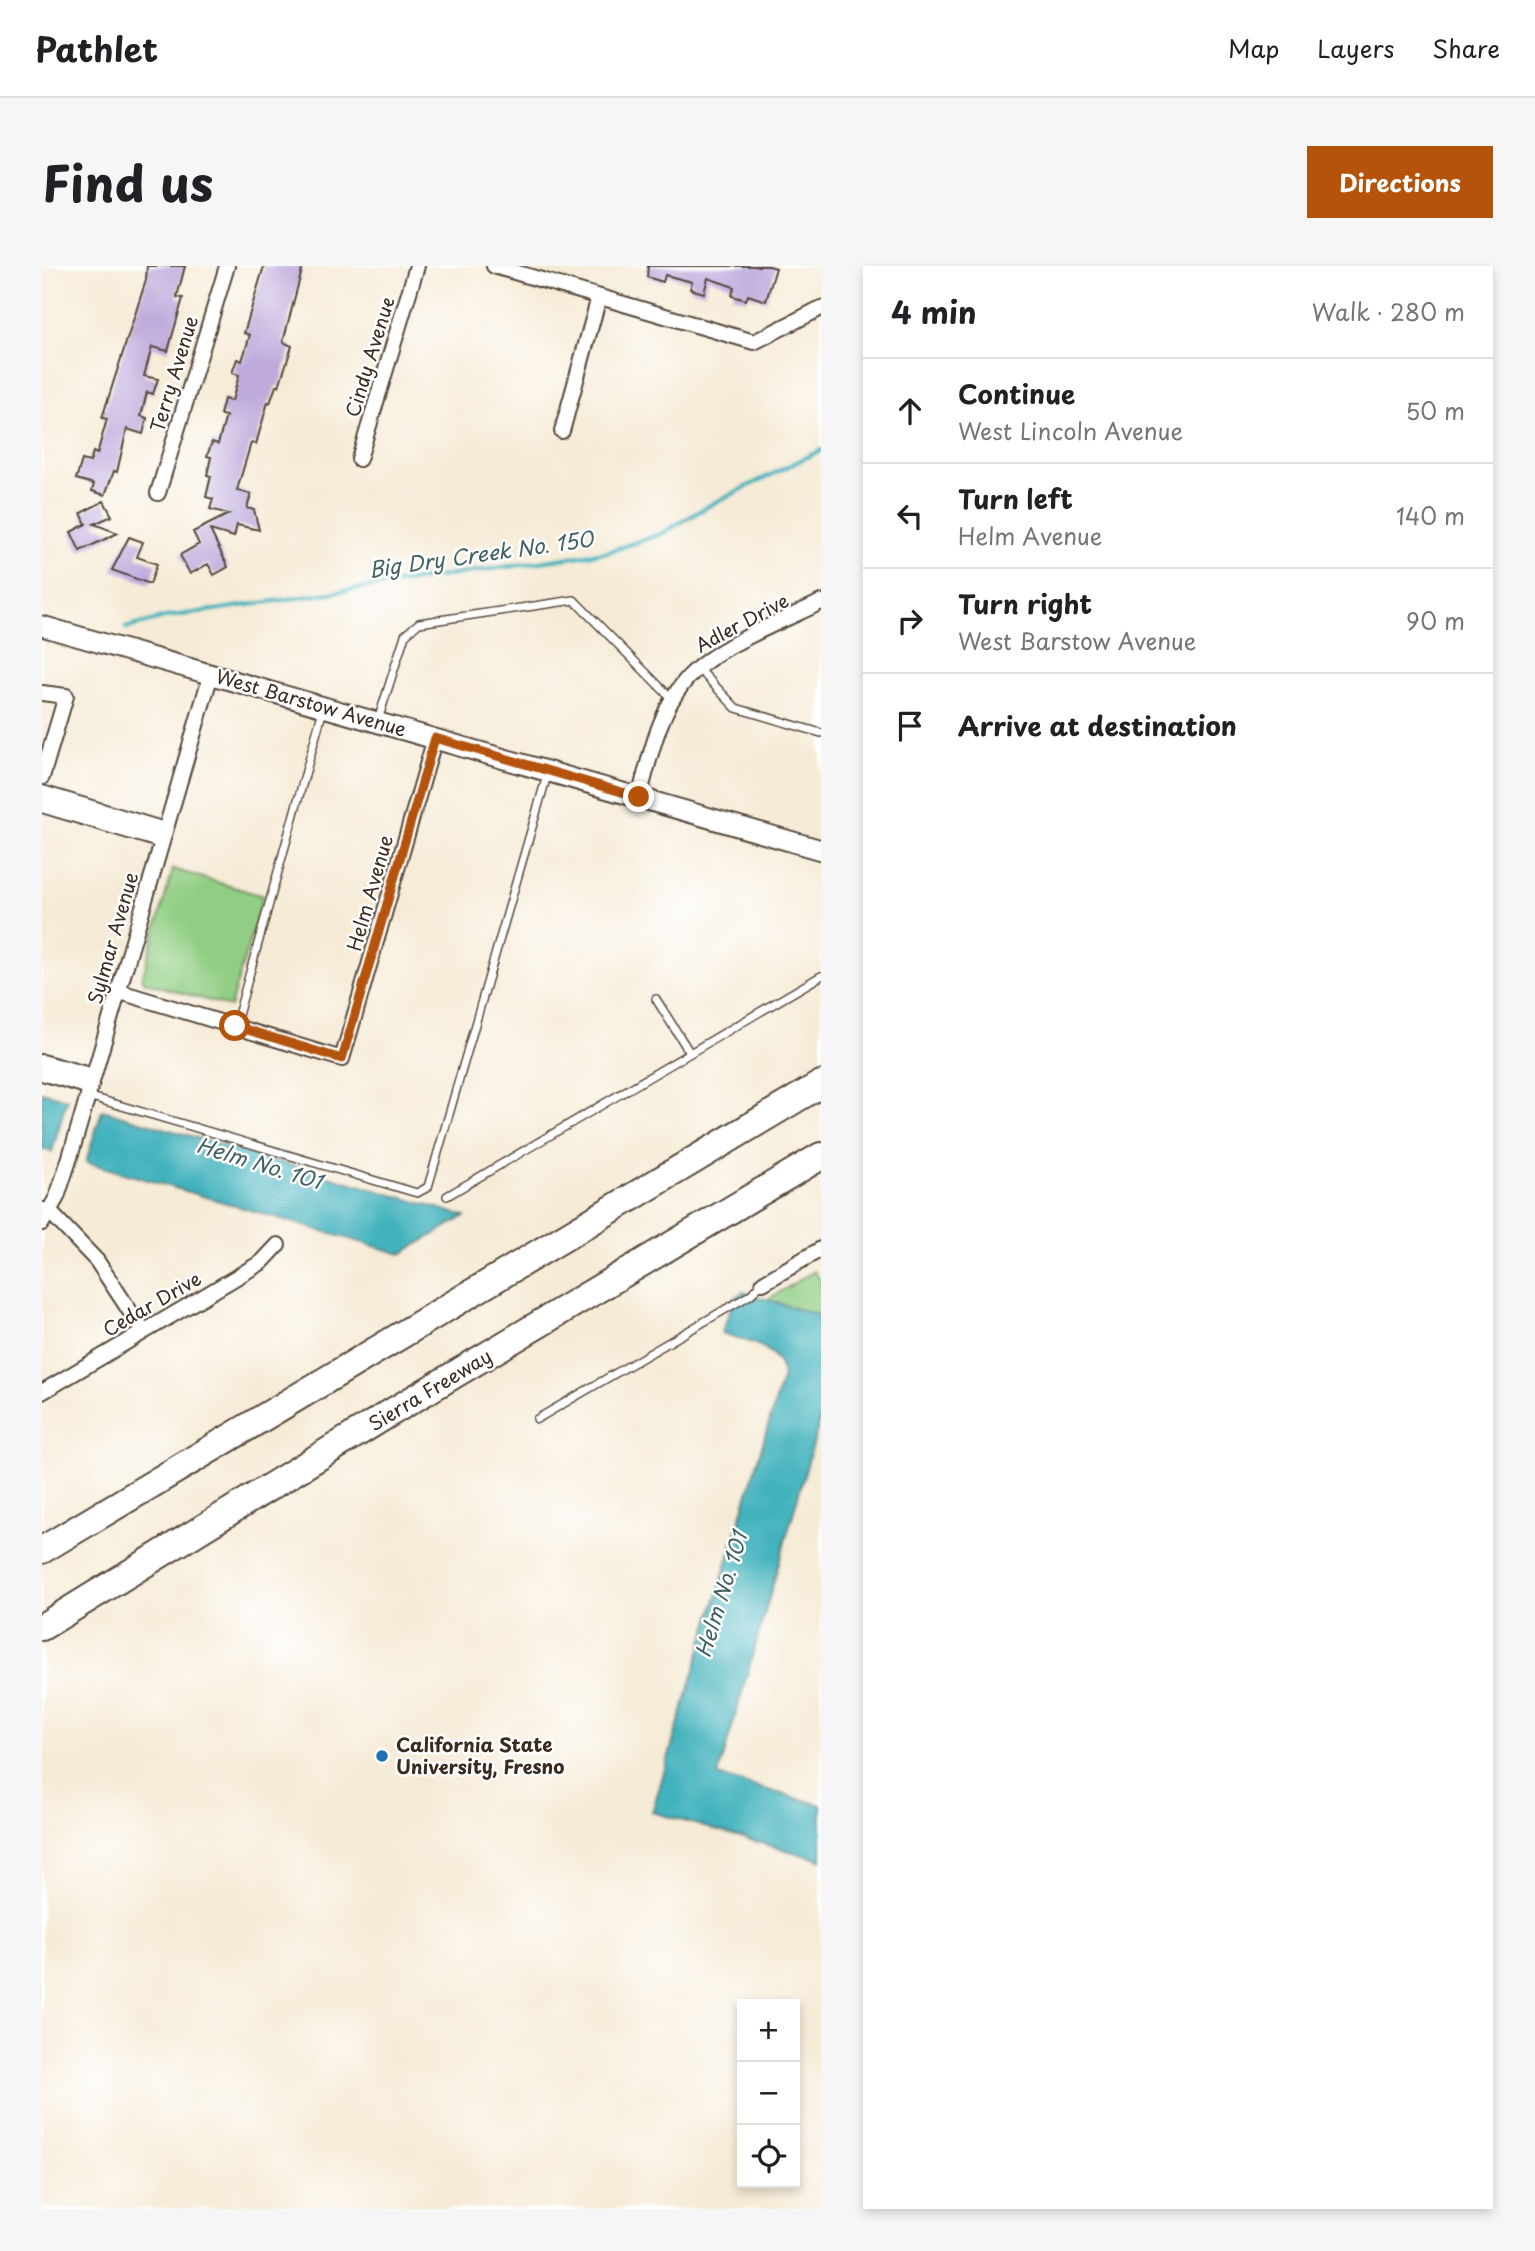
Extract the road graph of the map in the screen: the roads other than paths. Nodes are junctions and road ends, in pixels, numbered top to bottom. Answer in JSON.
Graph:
{"nodes":[{"id":1,"x":227,"y":266,"type":"edge"},
{"id":2,"x":417,"y":266,"type":"edge"},
{"id":3,"x":494,"y":266,"type":"edge"},
{"id":4,"x":599,"y":297,"type":"junction"},
{"id":5,"x":821,"y":308,"type":"edge"},
{"id":6,"x":562,"y":430,"type":"dead end"},
{"id":7,"x":359,"y":459,"type":"dead end"},
{"id":8,"x":158,"y":493,"type":"dead end"},
{"id":9,"x":821,"y":603,"type":"edge"},
{"id":10,"x":42,"y":626,"type":"edge"},
{"id":11,"x":698,"y":668,"type":"junction"},
{"id":12,"x":211,"y":674,"type":"junction"},
{"id":13,"x":42,"y":693,"type":"edge"},
{"id":14,"x":672,"y":699,"type":"junction"},
{"id":15,"x":324,"y":706,"type":"junction"},
{"id":16,"x":378,"y":722,"type":"junction"},
{"id":17,"x":821,"y":733,"type":"edge"},
{"id":18,"x":435,"y":738,"type":"junction"},
{"id":19,"x":549,"y":771,"type":"junction"},
{"id":20,"x":42,"y":777,"type":"edge"},
{"id":21,"x":42,"y":793,"type":"edge"},
{"id":22,"x":639,"y":797,"type":"junction"},
{"id":23,"x":42,"y":805,"type":"edge"},
{"id":24,"x":163,"y":835,"type":"junction"},
{"id":25,"x":821,"y":850,"type":"edge"},
{"id":26,"x":821,"y":976,"type":"edge"},
{"id":27,"x":117,"y":991,"type":"junction"},
{"id":28,"x":656,"y":999,"type":"dead end"},
{"id":29,"x":235,"y":1026,"type":"junction"},
{"id":30,"x":690,"y":1053,"type":"junction"},
{"id":31,"x":42,"y":1062,"type":"edge"},
{"id":32,"x":42,"y":1073,"type":"edge"},
{"id":33,"x":821,"y":1084,"type":"edge"},
{"id":34,"x":91,"y":1086,"type":"junction"},
{"id":35,"x":821,"y":1156,"type":"edge"},
{"id":36,"x":446,"y":1196,"type":"dead end"},
{"id":37,"x":45,"y":1215,"type":"edge"},
{"id":38,"x":278,"y":1245,"type":"dead end"},
{"id":39,"x":821,"y":1249,"type":"edge"},
{"id":40,"x":763,"y":1283,"type":"joint"},
{"id":41,"x":142,"y":1331,"type":"junction"},
{"id":42,"x":42,"y":1392,"type":"edge"},
{"id":43,"x":537,"y":1419,"type":"dead end"},
{"id":44,"x":42,"y":1550,"type":"edge"},
{"id":45,"x":110,"y":1587,"type":"junction"},
{"id":46,"x":42,"y":1628,"type":"edge"},
{"id":47,"x":42,"y":1637,"type":"edge"}],
"edges":[{"from":1,"to":8,"type":"street","name":"Terry Avenue"},
{"from":2,"to":7,"type":"street","name":"Cindy Avenue"},
{"from":3,"to":4,"type":"street"},
{"from":4,"to":5,"type":"street"},
{"from":4,"to":6,"type":"street"},
{"from":9,"to":11,"type":"street","name":"Adler Drive"},
{"from":10,"to":12,"type":"main road","name":"West Barstow Avenue"},
{"from":11,"to":14,"type":"street","name":"Adler Drive"},
{"from":11,"to":17,"type":"lane"},
{"from":12,"to":15,"type":"main road","name":"West Barstow Avenue"},
{"from":12,"to":24,"type":"street","name":"Sylmar Avenue"},
{"from":13,"to":20,"type":"street"},
{"from":14,"to":16,"type":"lane"},
{"from":14,"to":22,"type":"street","name":"Adler Drive"},
{"from":15,"to":16,"type":"main road","name":"West Barstow Avenue"},
{"from":15,"to":29,"type":"lane"},
{"from":16,"to":18,"type":"main road","name":"West Barstow Avenue"},
{"from":18,"to":19,"type":"main road","name":"West Barstow Avenue"},
{"from":18,"to":29,"type":"street","name":"Helm Avenue"},
{"from":19,"to":22,"type":"main road","name":"West Barstow Avenue"},
{"from":19,"to":34,"type":"lane"},
{"from":21,"to":24,"type":"street"},
{"from":22,"to":25,"type":"main road","name":"West Barstow Avenue"},
{"from":23,"to":24,"type":"street"},
{"from":24,"to":27,"type":"street","name":"Sylmar Avenue"},
{"from":26,"to":30,"type":"lane"},
{"from":27,"to":29,"type":"street"},
{"from":27,"to":34,"type":"street","name":"Sylmar Avenue"},
{"from":28,"to":30,"type":"lane"},
{"from":30,"to":36,"type":"lane"},
{"from":31,"to":34,"type":"street"},
{"from":32,"to":34,"type":"street"},
{"from":33,"to":44,"type":"highway"},
{"from":34,"to":37,"type":"street","name":"Sylmar Avenue"},
{"from":35,"to":45,"type":"highway","name":"Sierra Freeway"},
{"from":37,"to":41,"type":"street"},
{"from":38,"to":41,"type":"street","name":"Cedar Drive"},
{"from":39,"to":40,"type":"street"},
{"from":40,"to":43,"type":"lane"},
{"from":41,"to":42,"type":"street","name":"Cedar Drive"},
{"from":45,"to":46,"type":"highway","name":"Sierra Freeway"},
{"from":45,"to":47,"type":"highway"}]}
